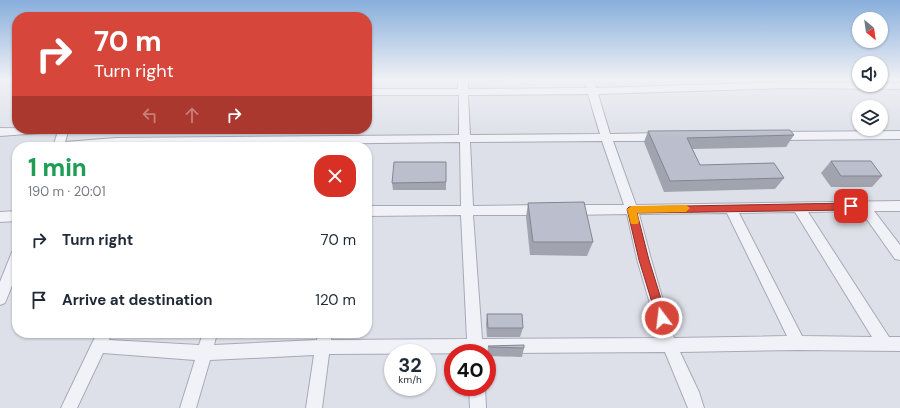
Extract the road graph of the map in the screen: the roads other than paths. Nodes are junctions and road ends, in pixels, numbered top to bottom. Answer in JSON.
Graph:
{"nodes":[{"id":1,"x":463,"y":99,"type":"edge"},
{"id":2,"x":595,"y":99,"type":"edge"},
{"id":3,"x":12,"y":131,"type":"edge"},
{"id":4,"x":0,"y":132,"type":"edge"},
{"id":5,"x":900,"y":135,"type":"edge"},
{"id":6,"x":766,"y":136,"type":"edge"},
{"id":7,"x":606,"y":137,"type":"junction"},
{"id":8,"x":670,"y":137,"type":"edge"},
{"id":9,"x":355,"y":138,"type":"edge"},
{"id":10,"x":465,"y":140,"type":"junction"},
{"id":11,"x":250,"y":142,"type":"edge"},
{"id":12,"x":864,"y":206,"type":"junction"},
{"id":13,"x":900,"y":206,"type":"edge"},
{"id":14,"x":798,"y":207,"type":"junction"},
{"id":15,"x":731,"y":208,"type":"junction"},
{"id":16,"x":632,"y":209,"type":"junction"},
{"id":17,"x":372,"y":210,"type":"edge"},
{"id":18,"x":467,"y":211,"type":"junction"},
{"id":19,"x":12,"y":216,"type":"edge"},
{"id":20,"x":0,"y":217,"type":"edge"},
{"id":21,"x":900,"y":255,"type":"edge"},
{"id":22,"x":12,"y":269,"type":"edge"},
{"id":23,"x":0,"y":299,"type":"edge"},
{"id":24,"x":208,"y":338,"type":"edge"},
{"id":25,"x":102,"y":339,"type":"edge"},
{"id":26,"x":324,"y":340,"type":"edge"},
{"id":27,"x":798,"y":343,"type":"junction"},
{"id":28,"x":475,"y":344,"type":"edge"},
{"id":29,"x":669,"y":345,"type":"junction"},
{"id":30,"x":893,"y":345,"type":"edge"},
{"id":31,"x":444,"y":347,"type":"edge"},
{"id":32,"x":496,"y":349,"type":"edge"},
{"id":33,"x":204,"y":353,"type":"junction"},
{"id":34,"x":477,"y":396,"type":"edge"},
{"id":35,"x":69,"y":408,"type":"edge"},
{"id":36,"x":188,"y":408,"type":"edge"},
{"id":37,"x":314,"y":408,"type":"edge"},
{"id":38,"x":478,"y":408,"type":"edge"},
{"id":39,"x":696,"y":408,"type":"edge"}],
"edges":[{"from":1,"to":10,"type":"street"},
{"from":2,"to":7,"type":"street"},
{"from":3,"to":4,"type":"street"},
{"from":5,"to":6,"type":"street"},
{"from":7,"to":8,"type":"street"},
{"from":7,"to":10,"type":"street"},
{"from":7,"to":16,"type":"street"},
{"from":9,"to":10,"type":"street"},
{"from":9,"to":11,"type":"street"},
{"from":10,"to":18,"type":"street"},
{"from":12,"to":13,"type":"street"},
{"from":12,"to":14,"type":"street"},
{"from":12,"to":21,"type":"street"},
{"from":14,"to":15,"type":"street"},
{"from":14,"to":30,"type":"street"},
{"from":15,"to":16,"type":"street"},
{"from":15,"to":27,"type":"street"},
{"from":16,"to":18,"type":"street"},
{"from":16,"to":29,"type":"street"},
{"from":17,"to":18,"type":"street"},
{"from":18,"to":28,"type":"street"},
{"from":19,"to":20,"type":"street"},
{"from":22,"to":23,"type":"street"},
{"from":24,"to":33,"type":"street"},
{"from":25,"to":33,"type":"street"},
{"from":25,"to":35,"type":"street"},
{"from":26,"to":31,"type":"street"},
{"from":26,"to":33,"type":"street"},
{"from":26,"to":37,"type":"street"},
{"from":27,"to":29,"type":"street"},
{"from":27,"to":30,"type":"street"},
{"from":29,"to":32,"type":"street"},
{"from":29,"to":39,"type":"street"},
{"from":33,"to":36,"type":"street"},
{"from":34,"to":38,"type":"street"}]}
